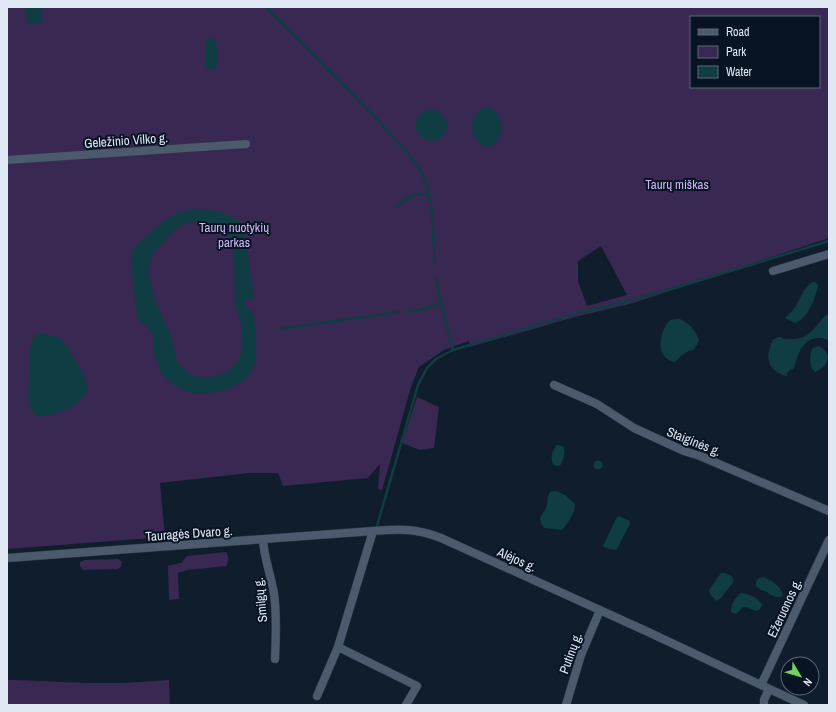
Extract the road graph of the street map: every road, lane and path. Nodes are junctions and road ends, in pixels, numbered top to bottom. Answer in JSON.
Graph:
{"nodes":[{"id":1,"x":246,"y":144,"type":"dead end"},
{"id":2,"x":7,"y":160,"type":"edge"},
{"id":3,"x":829,"y":254,"type":"edge"},
{"id":4,"x":773,"y":271,"type":"dead end"},
{"id":5,"x":554,"y":385,"type":"dead end"},
{"id":6,"x":829,"y":511,"type":"edge"},
{"id":7,"x":373,"y":531,"type":"junction"},
{"id":8,"x":263,"y":540,"type":"junction"},
{"id":9,"x":829,"y":540,"type":"edge"},
{"id":10,"x":7,"y":558,"type":"edge"},
{"id":11,"x":600,"y":610,"type":"junction"},
{"id":12,"x":338,"y":647,"type":"junction"},
{"id":13,"x":275,"y":659,"type":"dead end"},
{"id":14,"x":761,"y":686,"type":"junction"},
{"id":15,"x":769,"y":689,"type":"junction"},
{"id":16,"x":317,"y":696,"type":"dead end"},
{"id":17,"x":406,"y":705,"type":"edge"},
{"id":18,"x":566,"y":705,"type":"edge"},
{"id":19,"x":764,"y":705,"type":"edge"},
{"id":20,"x":804,"y":705,"type":"edge"}],
"edges":[{"from":1,"to":2,"type":"street","name":"Geležinio Vilko g."},
{"from":3,"to":4,"type":"street"},
{"from":5,"to":6,"type":"street","name":"Staiginės g."},
{"from":7,"to":8,"type":"street","name":"Tauragės Dvaro g."},
{"from":7,"to":11,"type":"street","name":"Alėjos g."},
{"from":7,"to":12,"type":"street"},
{"from":8,"to":10,"type":"street","name":"Tauragės Dvaro g."},
{"from":8,"to":13,"type":"street","name":"Smilgų g."},
{"from":9,"to":14,"type":"street","name":"Ežeruonos g."},
{"from":11,"to":14,"type":"street","name":"Alėjos g."},
{"from":11,"to":18,"type":"street","name":"Putinų g."},
{"from":12,"to":16,"type":"street"},
{"from":12,"to":17,"type":"street"},
{"from":14,"to":15,"type":"street","name":"Alėjos g."},
{"from":15,"to":19,"type":"street"},
{"from":15,"to":20,"type":"street","name":"Alėjos g."}]}
